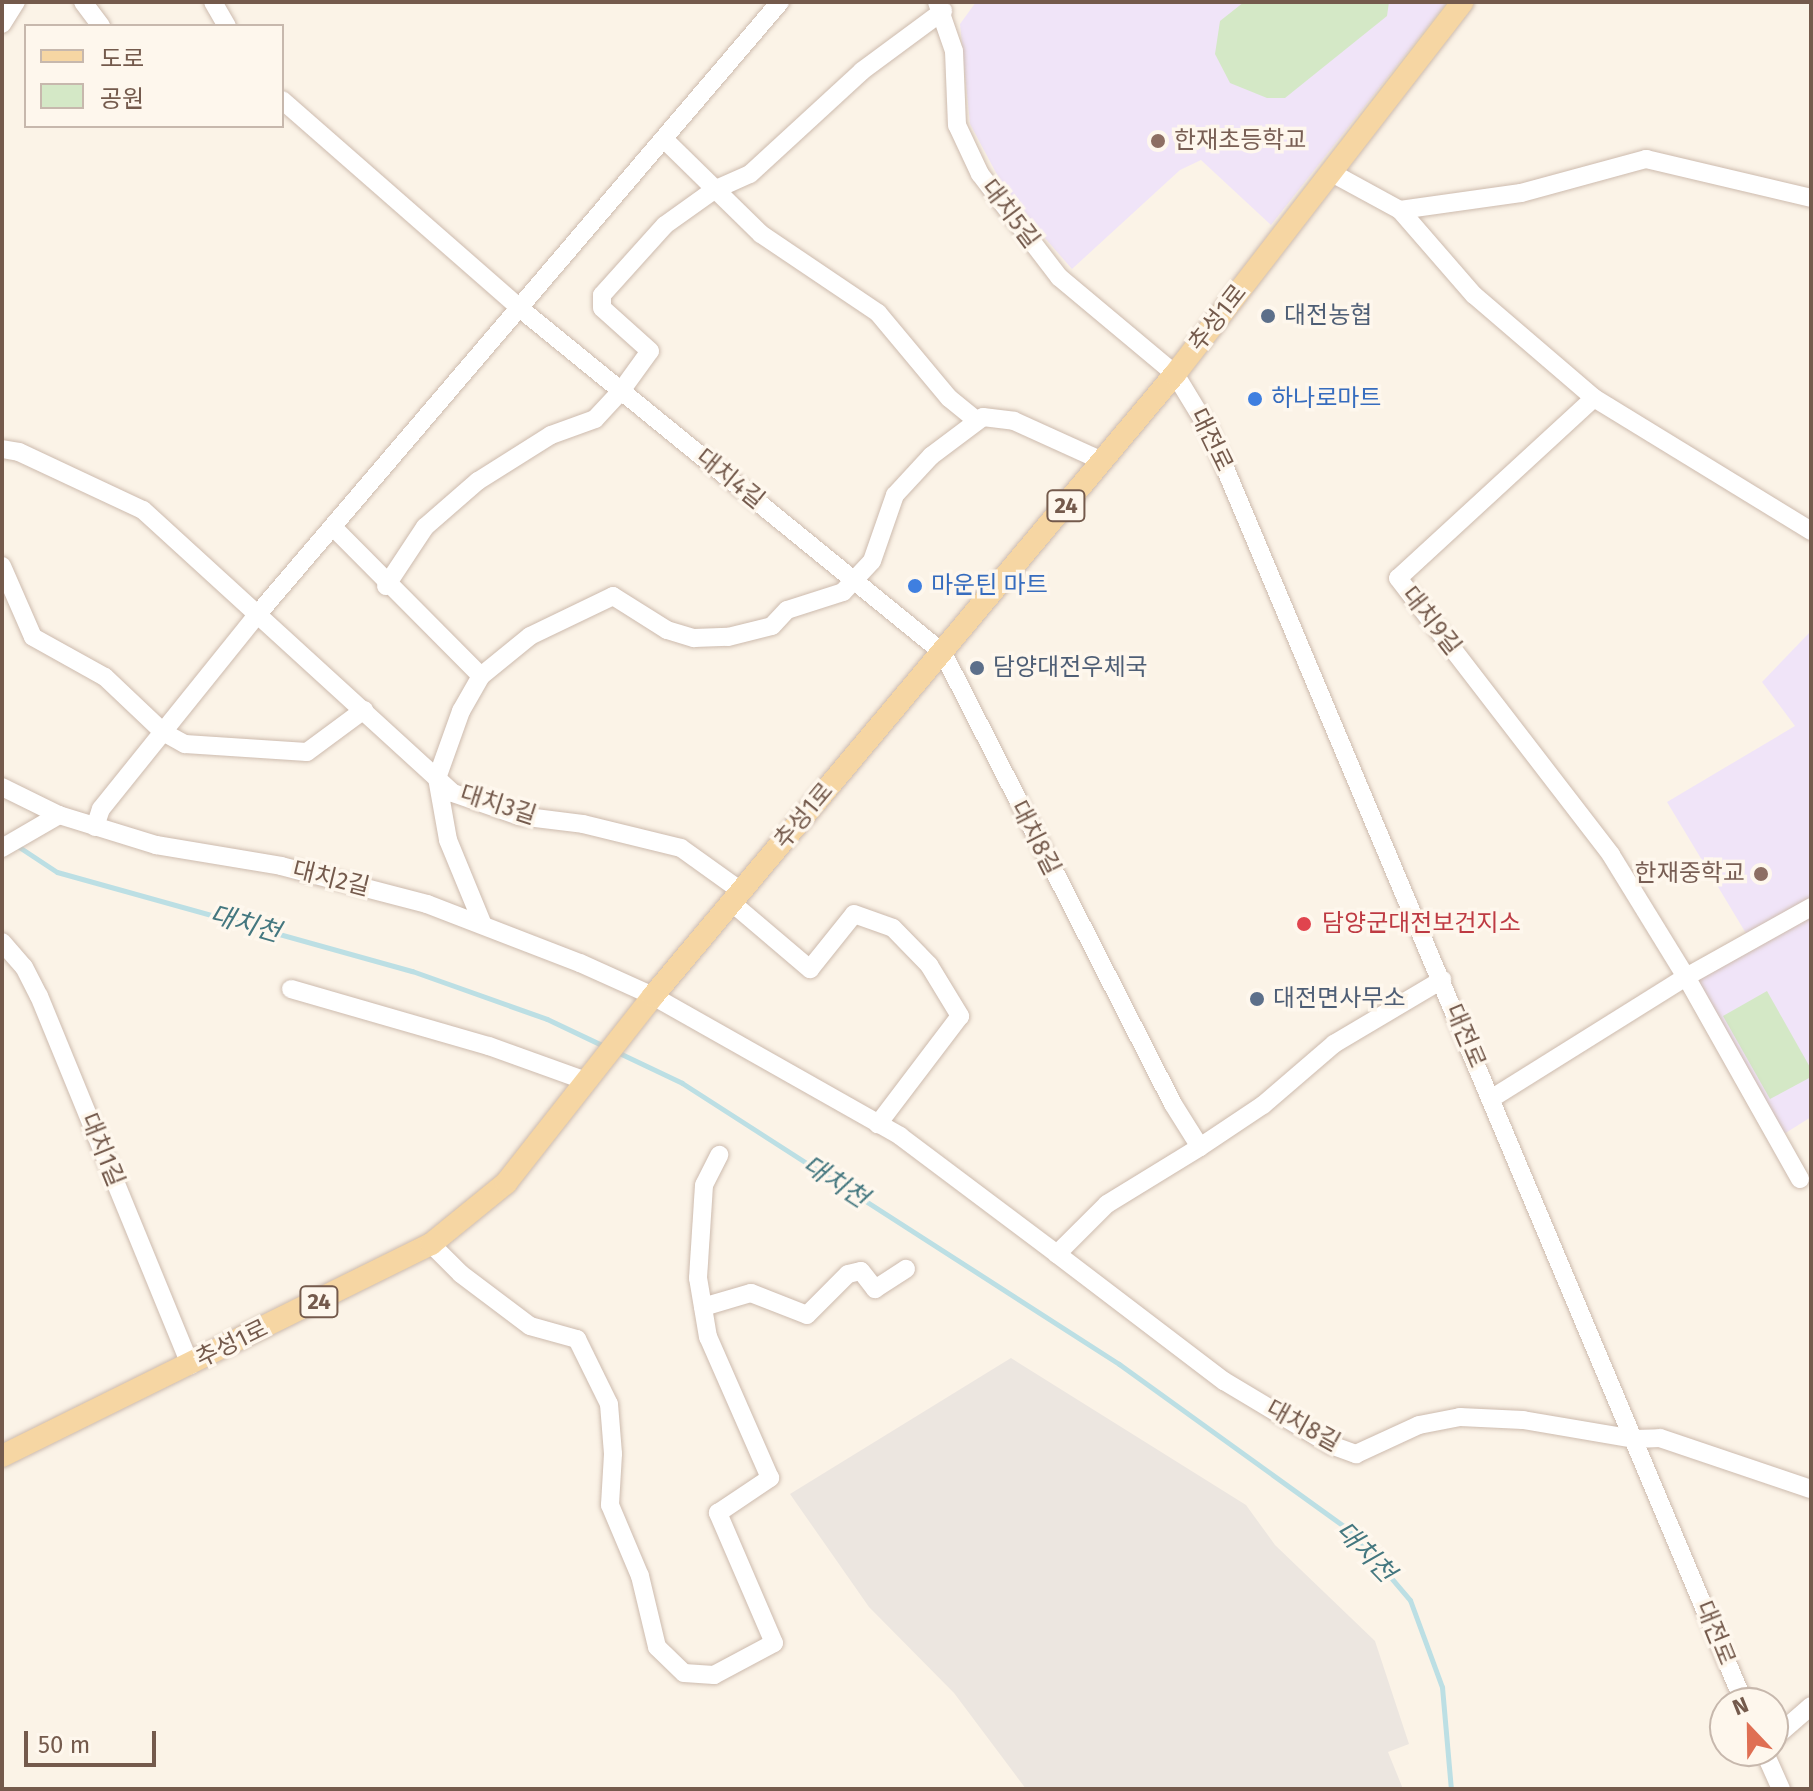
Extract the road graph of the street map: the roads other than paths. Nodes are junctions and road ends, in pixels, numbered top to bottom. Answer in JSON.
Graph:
{"nodes":[{"id":1,"x":16,"y":2,"type":"edge"},
{"id":2,"x":83,"y":2,"type":"edge"},
{"id":3,"x":213,"y":2,"type":"edge"},
{"id":4,"x":780,"y":2,"type":"edge"},
{"id":5,"x":1462,"y":2,"type":"edge"},
{"id":6,"x":940,"y":7,"type":"edge"},
{"id":7,"x":2,"y":24,"type":"edge"},
{"id":8,"x":100,"y":24,"type":"edge"},
{"id":9,"x":226,"y":24,"type":"edge"},
{"id":10,"x":284,"y":102,"type":"edge"},
{"id":11,"x":664,"y":139,"type":"junction"},
{"id":12,"x":1332,"y":173,"type":"junction"},
{"id":13,"x":714,"y":190,"type":"junction"},
{"id":14,"x":1811,"y":198,"type":"edge"},
{"id":15,"x":1400,"y":210,"type":"junction"},
{"id":16,"x":517,"y":306,"type":"junction"},
{"id":17,"x":1175,"y":374,"type":"junction"},
{"id":18,"x":621,"y":391,"type":"junction"},
{"id":19,"x":1594,"y":398,"type":"junction"},
{"id":20,"x":977,"y":421,"type":"junction"},
{"id":21,"x":2,"y":449,"type":"edge"},
{"id":22,"x":1102,"y":461,"type":"junction"},
{"id":23,"x":333,"y":527,"type":"junction"},
{"id":24,"x":1811,"y":531,"type":"edge"},
{"id":25,"x":2,"y":566,"type":"edge"},
{"id":26,"x":857,"y":582,"type":"junction"},
{"id":27,"x":386,"y":586,"type":"junction"},
{"id":28,"x":257,"y":615,"type":"junction"},
{"id":29,"x":943,"y":653,"type":"junction"},
{"id":30,"x":481,"y":676,"type":"junction"},
{"id":31,"x":364,"y":710,"type":"junction"},
{"id":32,"x":163,"y":732,"type":"junction"},
{"id":33,"x":437,"y":778,"type":"junction"},
{"id":34,"x":2,"y":787,"type":"edge"},
{"id":35,"x":59,"y":815,"type":"junction"},
{"id":36,"x":95,"y":827,"type":"junction"},
{"id":37,"x":2,"y":848,"type":"edge"},
{"id":38,"x":736,"y":897,"type":"junction"},
{"id":39,"x":1811,"y":907,"type":"edge"},
{"id":40,"x":483,"y":925,"type":"junction"},
{"id":41,"x":2,"y":942,"type":"edge"},
{"id":42,"x":1686,"y":977,"type":"junction"},
{"id":43,"x":1442,"y":980,"type":"junction"},
{"id":44,"x":291,"y":989,"type":"dead end"},
{"id":45,"x":653,"y":996,"type":"junction"},
{"id":46,"x":586,"y":1081,"type":"junction"},
{"id":47,"x":1491,"y":1099,"type":"junction"},
{"id":48,"x":878,"y":1124,"type":"junction"},
{"id":49,"x":1200,"y":1147,"type":"junction"},
{"id":50,"x":719,"y":1155,"type":"dead end"},
{"id":51,"x":1800,"y":1179,"type":"dead end"},
{"id":52,"x":431,"y":1244,"type":"junction"},
{"id":53,"x":1057,"y":1254,"type":"junction"},
{"id":54,"x":906,"y":1269,"type":"dead end"},
{"id":55,"x":703,"y":1307,"type":"junction"},
{"id":56,"x":190,"y":1365,"type":"junction"},
{"id":57,"x":1635,"y":1439,"type":"junction"},
{"id":58,"x":2,"y":1456,"type":"edge"},
{"id":59,"x":1811,"y":1489,"type":"edge"},
{"id":60,"x":1737,"y":1687,"type":"edge"},
{"id":61,"x":1811,"y":1706,"type":"edge"},
{"id":62,"x":1789,"y":1725,"type":"edge"},
{"id":63,"x":1771,"y":1767,"type":"edge"},
{"id":64,"x":1781,"y":1789,"type":"edge"}],
"edges":[{"from":1,"to":7,"type":"street"},
{"from":2,"to":8,"type":"street"},
{"from":3,"to":9,"type":"street"},
{"from":4,"to":11,"type":"street"},
{"from":5,"to":12,"type":"main road","name":"추성1로","number":"24"},
{"from":6,"to":13,"type":"street"},
{"from":6,"to":17,"type":"street","name":"대치5길"},
{"from":10,"to":16,"type":"street","name":"대치4길"},
{"from":11,"to":13,"type":"street"},
{"from":11,"to":16,"type":"street"},
{"from":12,"to":15,"type":"street"},
{"from":12,"to":17,"type":"main road","name":"추성1로","number":"24"},
{"from":13,"to":18,"type":"street"},
{"from":13,"to":20,"type":"street"},
{"from":14,"to":15,"type":"street"},
{"from":15,"to":19,"type":"street"},
{"from":16,"to":18,"type":"street","name":"대치4길"},
{"from":16,"to":23,"type":"street"},
{"from":17,"to":22,"type":"main road","name":"추성1로","number":"24"},
{"from":17,"to":43,"type":"street","name":"대전로"},
{"from":18,"to":26,"type":"street","name":"대치4길"},
{"from":18,"to":27,"type":"street"},
{"from":19,"to":24,"type":"street"},
{"from":19,"to":42,"type":"street","name":"대치9길"},
{"from":20,"to":22,"type":"street"},
{"from":20,"to":26,"type":"street"},
{"from":21,"to":28,"type":"street","name":"대치3길"},
{"from":22,"to":29,"type":"main road","name":"추성1로","number":"24"},
{"from":23,"to":27,"type":"street"},
{"from":23,"to":28,"type":"street"},
{"from":25,"to":32,"type":"street"},
{"from":26,"to":29,"type":"street","name":"대치4길"},
{"from":26,"to":30,"type":"street"},
{"from":27,"to":30,"type":"street"},
{"from":28,"to":31,"type":"street","name":"대치3길"},
{"from":28,"to":32,"type":"street"},
{"from":29,"to":38,"type":"main road","name":"추성1로","number":"24"},
{"from":29,"to":49,"type":"street","name":"대치8길"},
{"from":30,"to":33,"type":"street"},
{"from":31,"to":32,"type":"street"},
{"from":31,"to":33,"type":"street","name":"대치3길"},
{"from":32,"to":36,"type":"street"},
{"from":33,"to":38,"type":"street","name":"대치3길"},
{"from":33,"to":40,"type":"street"},
{"from":34,"to":35,"type":"street","name":"대치2길"},
{"from":35,"to":36,"type":"street","name":"대치2길"},
{"from":35,"to":37,"type":"street"},
{"from":36,"to":40,"type":"street","name":"대치2길"},
{"from":38,"to":45,"type":"main road","name":"추성1로","number":"24"},
{"from":38,"to":48,"type":"street","name":"대치3길"},
{"from":39,"to":42,"type":"street"},
{"from":40,"to":45,"type":"street","name":"대치2길"},
{"from":41,"to":56,"type":"street","name":"대치1길"},
{"from":42,"to":47,"type":"street"},
{"from":42,"to":51,"type":"street"},
{"from":43,"to":47,"type":"street","name":"대전로"},
{"from":43,"to":49,"type":"street"},
{"from":44,"to":46,"type":"street"},
{"from":45,"to":46,"type":"main road","name":"추성1로","number":"24"},
{"from":45,"to":48,"type":"street","name":"대치8길"},
{"from":46,"to":52,"type":"main road","name":"추성1로","number":"24"},
{"from":47,"to":57,"type":"street","name":"대전로"},
{"from":48,"to":53,"type":"street","name":"대치8길"},
{"from":49,"to":53,"type":"street"},
{"from":50,"to":55,"type":"street"},
{"from":52,"to":55,"type":"street"},
{"from":52,"to":56,"type":"main road","name":"추성1로","number":"24"},
{"from":53,"to":57,"type":"street","name":"대치8길"},
{"from":54,"to":55,"type":"street"},
{"from":56,"to":58,"type":"main road","name":"추성1로","number":"24"},
{"from":57,"to":59,"type":"street"},
{"from":57,"to":60,"type":"street","name":"대전로"},
{"from":61,"to":62,"type":"street"},
{"from":63,"to":64,"type":"street"}]}
